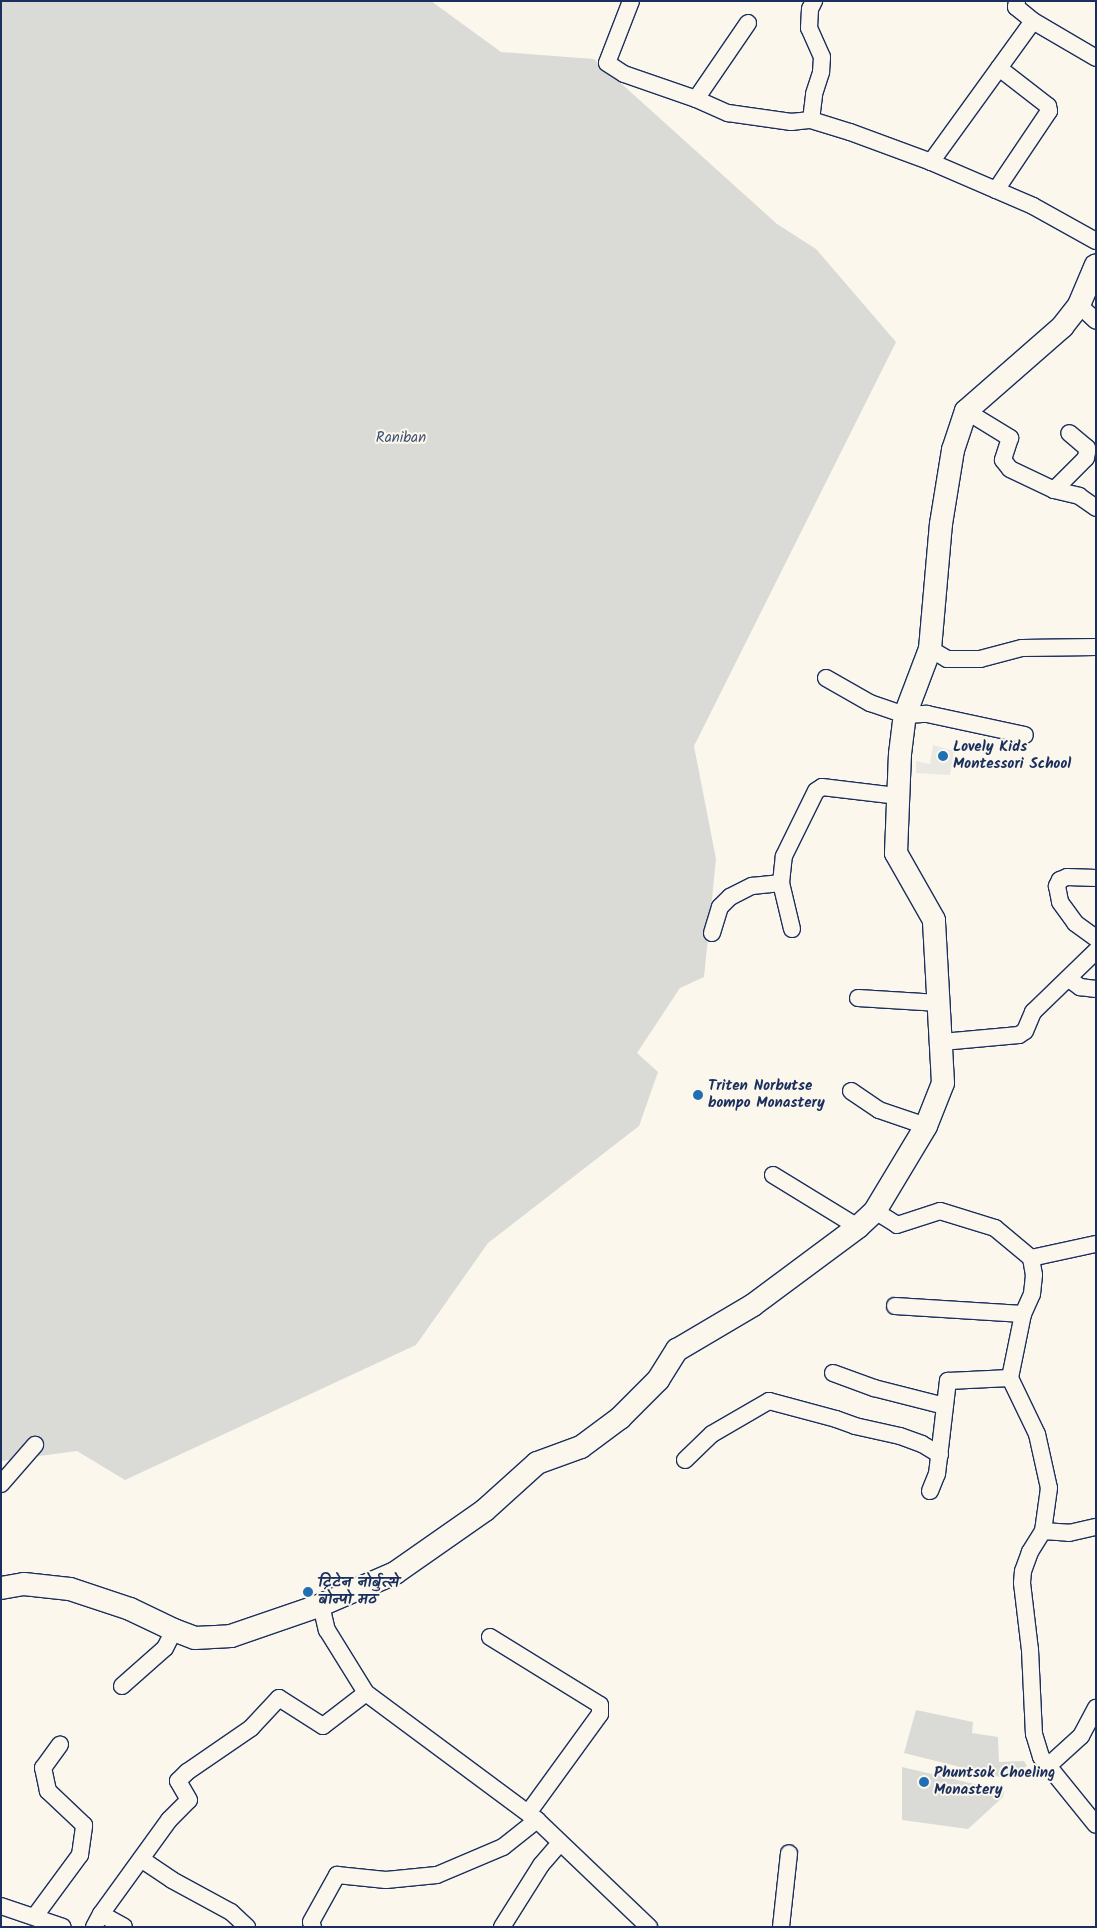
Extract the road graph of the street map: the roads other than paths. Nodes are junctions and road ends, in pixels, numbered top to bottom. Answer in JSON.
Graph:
{"nodes":[{"id":1,"x":631,"y":1,"type":"edge"},
{"id":2,"x":814,"y":1,"type":"edge"},
{"id":3,"x":1017,"y":1,"type":"edge"},
{"id":4,"x":1033,"y":21,"type":"junction"},
{"id":5,"x":748,"y":23,"type":"dead end"},
{"id":6,"x":1096,"y":58,"type":"edge"},
{"id":7,"x":998,"y":68,"type":"junction"},
{"id":8,"x":696,"y":99,"type":"junction"},
{"id":9,"x":811,"y":120,"type":"junction"},
{"id":10,"x":931,"y":162,"type":"junction"},
{"id":11,"x":996,"y":190,"type":"junction"},
{"id":12,"x":1096,"y":241,"type":"edge"},
{"id":13,"x":1096,"y":265,"type":"edge"},
{"id":14,"x":1079,"y":305,"type":"junction"},
{"id":15,"x":1096,"y":321,"type":"edge"},
{"id":16,"x":966,"y":411,"type":"junction"},
{"id":17,"x":1069,"y":433,"type":"dead end"},
{"id":18,"x":1054,"y":490,"type":"junction"},
{"id":19,"x":1096,"y":508,"type":"edge"},
{"id":20,"x":1096,"y":646,"type":"edge"},
{"id":21,"x":930,"y":649,"type":"junction"},
{"id":22,"x":826,"y":678,"type":"dead end"},
{"id":23,"x":905,"y":715,"type":"junction"},
{"id":24,"x":1025,"y":735,"type":"dead end"},
{"id":25,"x":898,"y":796,"type":"junction"},
{"id":26,"x":1096,"y":878,"type":"edge"},
{"id":27,"x":781,"y":883,"type":"junction"},
{"id":28,"x":792,"y":929,"type":"dead end"},
{"id":29,"x":712,"y":933,"type":"dead end"},
{"id":30,"x":1096,"y":938,"type":"edge"},
{"id":31,"x":1096,"y":951,"type":"edge"},
{"id":32,"x":1069,"y":979,"type":"junction"},
{"id":33,"x":1096,"y":989,"type":"edge"},
{"id":34,"x":858,"y":998,"type":"dead end"},
{"id":35,"x":939,"y":1003,"type":"junction"},
{"id":36,"x":942,"y":1042,"type":"junction"},
{"id":37,"x":851,"y":1091,"type":"dead end"},
{"id":38,"x":926,"y":1126,"type":"junction"},
{"id":39,"x":772,"y":1175,"type":"dead end"},
{"id":40,"x":875,"y":1212,"type":"junction"},
{"id":41,"x":858,"y":1227,"type":"junction"},
{"id":42,"x":1096,"y":1244,"type":"edge"},
{"id":43,"x":1031,"y":1258,"type":"junction"},
{"id":44,"x":895,"y":1306,"type":"dead end"},
{"id":45,"x":1023,"y":1314,"type":"junction"},
{"id":46,"x":833,"y":1373,"type":"dead end"},
{"id":47,"x":1010,"y":1378,"type":"junction"},
{"id":48,"x":945,"y":1406,"type":"junction"},
{"id":49,"x":35,"y":1445,"type":"dead end"},
{"id":50,"x":940,"y":1455,"type":"junction"},
{"id":51,"x":685,"y":1460,"type":"dead end"},
{"id":52,"x":1,"y":1484,"type":"edge"},
{"id":53,"x":930,"y":1492,"type":"dead end"},
{"id":54,"x":1096,"y":1527,"type":"edge"},
{"id":55,"x":1042,"y":1531,"type":"junction"},
{"id":56,"x":1,"y":1588,"type":"edge"},
{"id":57,"x":321,"y":1605,"type":"junction"},
{"id":58,"x":174,"y":1630,"type":"junction"},
{"id":59,"x":490,"y":1637,"type":"dead end"},
{"id":60,"x":122,"y":1686,"type":"dead end"},
{"id":61,"x":366,"y":1693,"type":"junction"},
{"id":62,"x":1096,"y":1708,"type":"edge"},
{"id":63,"x":60,"y":1745,"type":"dead end"},
{"id":64,"x":1048,"y":1766,"type":"junction"},
{"id":65,"x":532,"y":1816,"type":"junction"},
{"id":66,"x":1096,"y":1825,"type":"edge"},
{"id":67,"x":560,"y":1844,"type":"junction"},
{"id":68,"x":789,"y":1853,"type":"dead end"},
{"id":69,"x":141,"y":1860,"type":"junction"},
{"id":70,"x":1,"y":1906,"type":"edge"},
{"id":71,"x":35,"y":1916,"type":"junction"},
{"id":72,"x":97,"y":1920,"type":"edge"},
{"id":73,"x":63,"y":1927,"type":"edge"},
{"id":74,"x":124,"y":1927,"type":"edge"},
{"id":75,"x":247,"y":1927,"type":"edge"},
{"id":76,"x":313,"y":1927,"type":"edge"},
{"id":77,"x":502,"y":1927,"type":"edge"},
{"id":78,"x":649,"y":1927,"type":"edge"},
{"id":79,"x":782,"y":1927,"type":"edge"}],
"edges":[{"from":1,"to":8,"type":"street"},
{"from":2,"to":9,"type":"street"},
{"from":3,"to":4,"type":"street"},
{"from":4,"to":6,"type":"street"},
{"from":4,"to":7,"type":"street"},
{"from":5,"to":8,"type":"street"},
{"from":7,"to":10,"type":"street"},
{"from":7,"to":11,"type":"street"},
{"from":8,"to":9,"type":"street"},
{"from":9,"to":10,"type":"street"},
{"from":10,"to":11,"type":"street"},
{"from":11,"to":12,"type":"street"},
{"from":13,"to":14,"type":"street"},
{"from":14,"to":15,"type":"street"},
{"from":14,"to":16,"type":"street"},
{"from":16,"to":18,"type":"street"},
{"from":16,"to":21,"type":"street"},
{"from":17,"to":18,"type":"street"},
{"from":18,"to":19,"type":"street"},
{"from":20,"to":21,"type":"street"},
{"from":21,"to":23,"type":"street"},
{"from":22,"to":23,"type":"street"},
{"from":23,"to":24,"type":"street"},
{"from":23,"to":25,"type":"street"},
{"from":25,"to":27,"type":"street"},
{"from":25,"to":35,"type":"street"},
{"from":26,"to":30,"type":"street"},
{"from":27,"to":28,"type":"street"},
{"from":27,"to":29,"type":"street"},
{"from":31,"to":32,"type":"street"},
{"from":32,"to":33,"type":"street"},
{"from":32,"to":36,"type":"street"},
{"from":34,"to":35,"type":"street"},
{"from":35,"to":36,"type":"street"},
{"from":36,"to":38,"type":"street"},
{"from":37,"to":38,"type":"street"},
{"from":38,"to":40,"type":"street"},
{"from":39,"to":41,"type":"street"},
{"from":40,"to":41,"type":"street"},
{"from":40,"to":43,"type":"street"},
{"from":41,"to":57,"type":"street"},
{"from":42,"to":43,"type":"street"},
{"from":43,"to":45,"type":"street"},
{"from":44,"to":45,"type":"street"},
{"from":45,"to":47,"type":"street"},
{"from":46,"to":48,"type":"street"},
{"from":47,"to":48,"type":"street"},
{"from":47,"to":55,"type":"street"},
{"from":48,"to":50,"type":"street"},
{"from":49,"to":52,"type":"street"},
{"from":50,"to":51,"type":"street"},
{"from":50,"to":53,"type":"street"},
{"from":54,"to":55,"type":"street"},
{"from":55,"to":64,"type":"street"},
{"from":56,"to":58,"type":"street"},
{"from":57,"to":58,"type":"street"},
{"from":57,"to":61,"type":"street"},
{"from":58,"to":60,"type":"street"},
{"from":59,"to":65,"type":"street"},
{"from":61,"to":65,"type":"street"},
{"from":61,"to":69,"type":"street"},
{"from":62,"to":64,"type":"street"},
{"from":63,"to":71,"type":"street"},
{"from":64,"to":66,"type":"street"},
{"from":65,"to":67,"type":"street"},
{"from":65,"to":76,"type":"street"},
{"from":67,"to":77,"type":"street"},
{"from":67,"to":78,"type":"street"},
{"from":68,"to":79,"type":"street"},
{"from":69,"to":72,"type":"street"},
{"from":69,"to":75,"type":"street"},
{"from":70,"to":71,"type":"street"},
{"from":71,"to":73,"type":"street"},
{"from":72,"to":74,"type":"street"}]}
